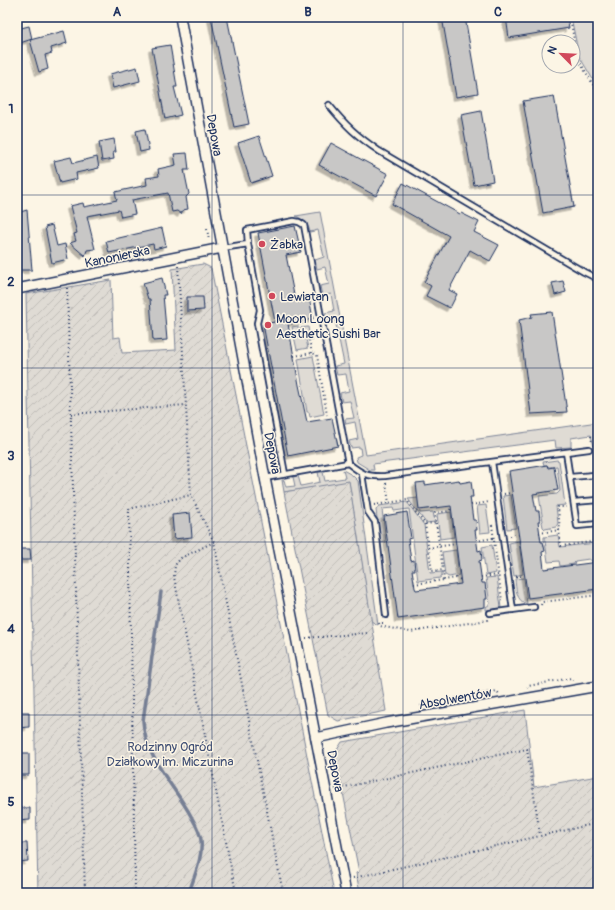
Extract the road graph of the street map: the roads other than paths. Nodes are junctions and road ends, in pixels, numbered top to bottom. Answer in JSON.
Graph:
{"nodes":[{"id":1,"x":180,"y":17,"type":"edge"},
{"id":2,"x":329,"y":105,"type":"dead end"},
{"id":3,"x":248,"y":244,"type":"junction"},
{"id":4,"x":222,"y":248,"type":"junction"},
{"id":5,"x":598,"y":279,"type":"edge"},
{"id":6,"x":17,"y":289,"type":"edge"},
{"id":7,"x":589,"y":449,"type":"dead end"},
{"id":8,"x":566,"y":452,"type":"junction"},
{"id":9,"x":492,"y":462,"type":"junction"},
{"id":10,"x":348,"y":464,"type":"junction"},
{"id":11,"x":285,"y":474,"type":"junction"},
{"id":12,"x":362,"y":474,"type":"junction"},
{"id":13,"x":595,"y":475,"type":"dead end"},
{"id":14,"x":570,"y":477,"type":"junction"},
{"id":15,"x":265,"y":478,"type":"junction"},
{"id":16,"x":598,"y":500,"type":"edge"},
{"id":17,"x":574,"y":502,"type":"junction"},
{"id":18,"x":598,"y":524,"type":"edge"},
{"id":19,"x":534,"y":607,"type":"dead end"},
{"id":20,"x":513,"y":610,"type":"junction"},
{"id":21,"x":490,"y":613,"type":"dead end"},
{"id":22,"x":386,"y":615,"type":"dead end"},
{"id":23,"x":598,"y":686,"type":"edge"},
{"id":24,"x":316,"y":738,"type":"junction"},
{"id":25,"x":346,"y":893,"type":"edge"}],
"edges":[{"from":1,"to":4,"type":"street","name":"Depowa"},
{"from":2,"to":5,"type":"lane"},
{"from":3,"to":4,"type":"lane"},
{"from":3,"to":10,"type":"lane"},
{"from":3,"to":11,"type":"lane"},
{"from":4,"to":6,"type":"street","name":"Kanonierska"},
{"from":4,"to":15,"type":"street","name":"Depowa"},
{"from":7,"to":8,"type":"lane"},
{"from":8,"to":9,"type":"lane"},
{"from":8,"to":14,"type":"lane"},
{"from":9,"to":12,"type":"lane"},
{"from":9,"to":20,"type":"lane"},
{"from":10,"to":11,"type":"lane"},
{"from":10,"to":12,"type":"lane"},
{"from":11,"to":15,"type":"lane"},
{"from":12,"to":22,"type":"lane"},
{"from":13,"to":14,"type":"lane"},
{"from":14,"to":17,"type":"lane"},
{"from":15,"to":24,"type":"street","name":"Depowa"},
{"from":16,"to":17,"type":"lane"},
{"from":17,"to":18,"type":"lane"},
{"from":19,"to":20,"type":"lane"},
{"from":20,"to":21,"type":"lane"},
{"from":23,"to":24,"type":"street","name":"Absolwentów"},
{"from":24,"to":25,"type":"street","name":"Depowa"}]}
